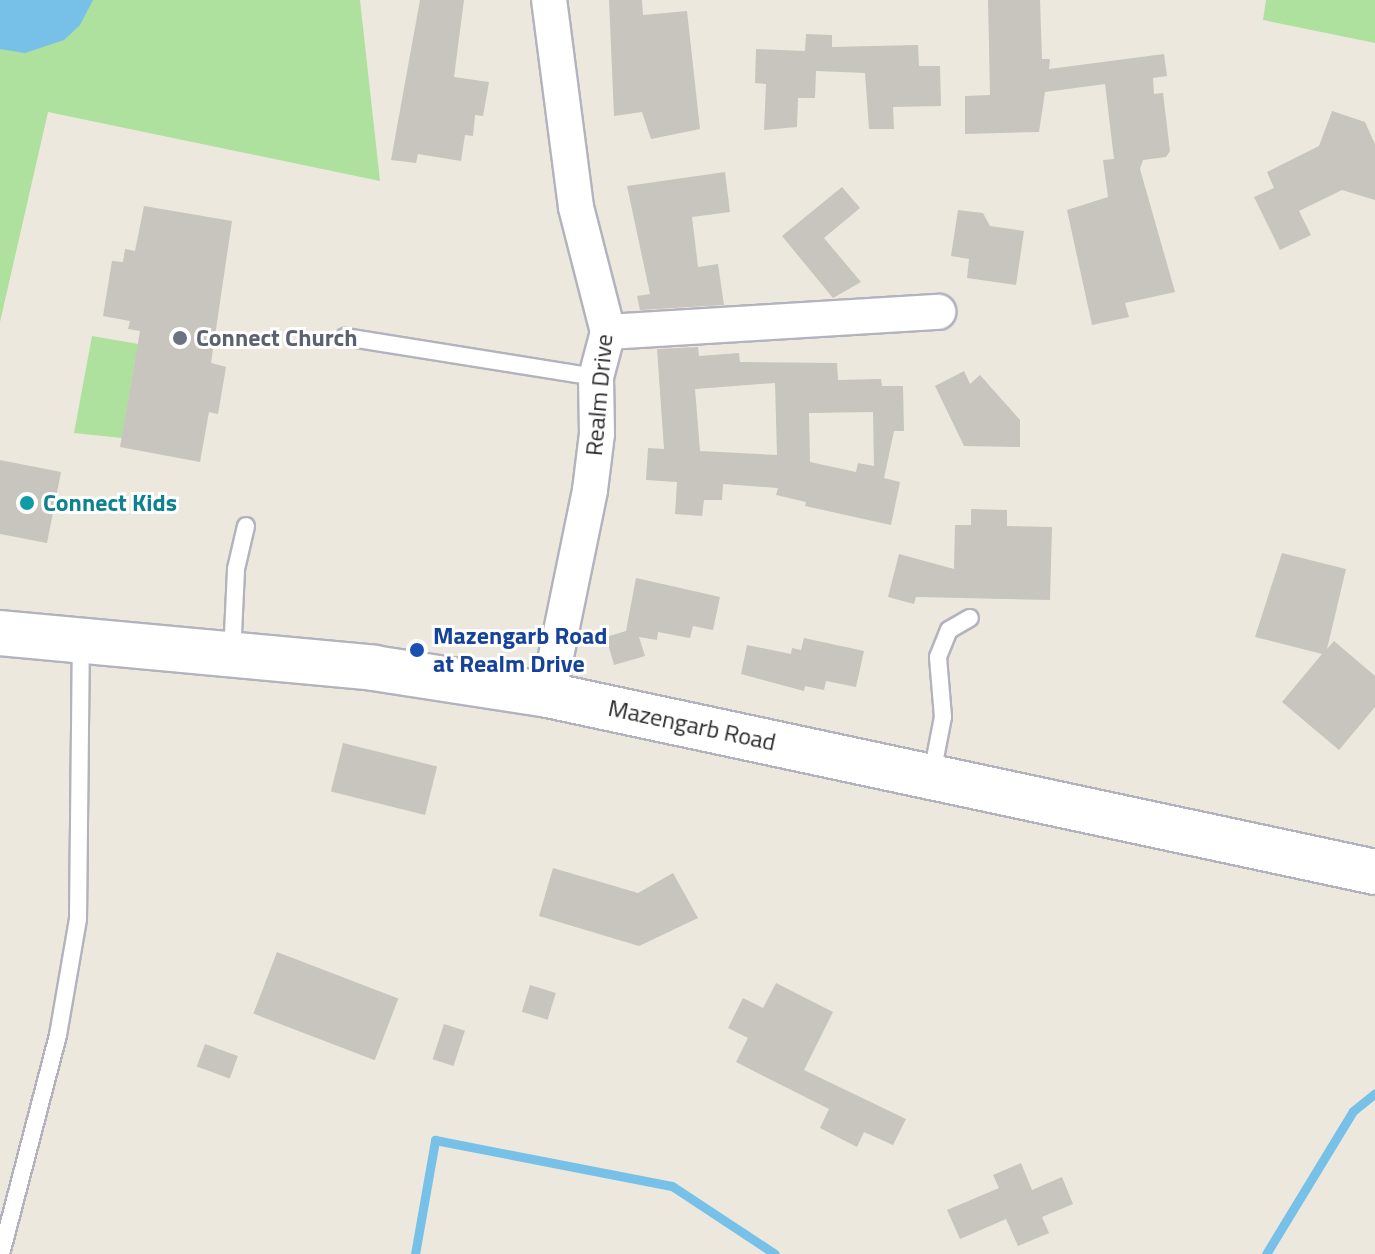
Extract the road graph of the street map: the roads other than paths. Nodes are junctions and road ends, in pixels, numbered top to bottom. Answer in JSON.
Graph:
{"nodes":[{"id":1,"x":549,"y":0,"type":"edge"},
{"id":2,"x":938,"y":312,"type":"dead end"},
{"id":3,"x":608,"y":332,"type":"junction"},
{"id":4,"x":345,"y":337,"type":"dead end"},
{"id":5,"x":596,"y":377,"type":"junction"},
{"id":6,"x":246,"y":526,"type":"dead end"},
{"id":7,"x":970,"y":618,"type":"dead end"},
{"id":8,"x":0,"y":633,"type":"edge"},
{"id":9,"x":81,"y":641,"type":"junction"},
{"id":10,"x":232,"y":656,"type":"junction"},
{"id":11,"x":548,"y":695,"type":"junction"},
{"id":12,"x":932,"y":775,"type":"junction"},
{"id":13,"x":1375,"y":872,"type":"edge"},
{"id":14,"x":1,"y":1254,"type":"edge"}],
"edges":[{"from":1,"to":3,"type":"street","name":"Realm Drive"},
{"from":2,"to":3,"type":"street"},
{"from":3,"to":5,"type":"street","name":"Realm Drive"},
{"from":4,"to":5,"type":"lane"},
{"from":5,"to":11,"type":"street","name":"Realm Drive"},
{"from":6,"to":10,"type":"lane"},
{"from":7,"to":12,"type":"lane"},
{"from":8,"to":9,"type":"main road","name":"Mazengarb Road"},
{"from":9,"to":10,"type":"main road","name":"Mazengarb Road"},
{"from":9,"to":14,"type":"lane"},
{"from":10,"to":11,"type":"main road","name":"Mazengarb Road"},
{"from":11,"to":12,"type":"main road","name":"Mazengarb Road"},
{"from":12,"to":13,"type":"main road","name":"Mazengarb Road"}]}
